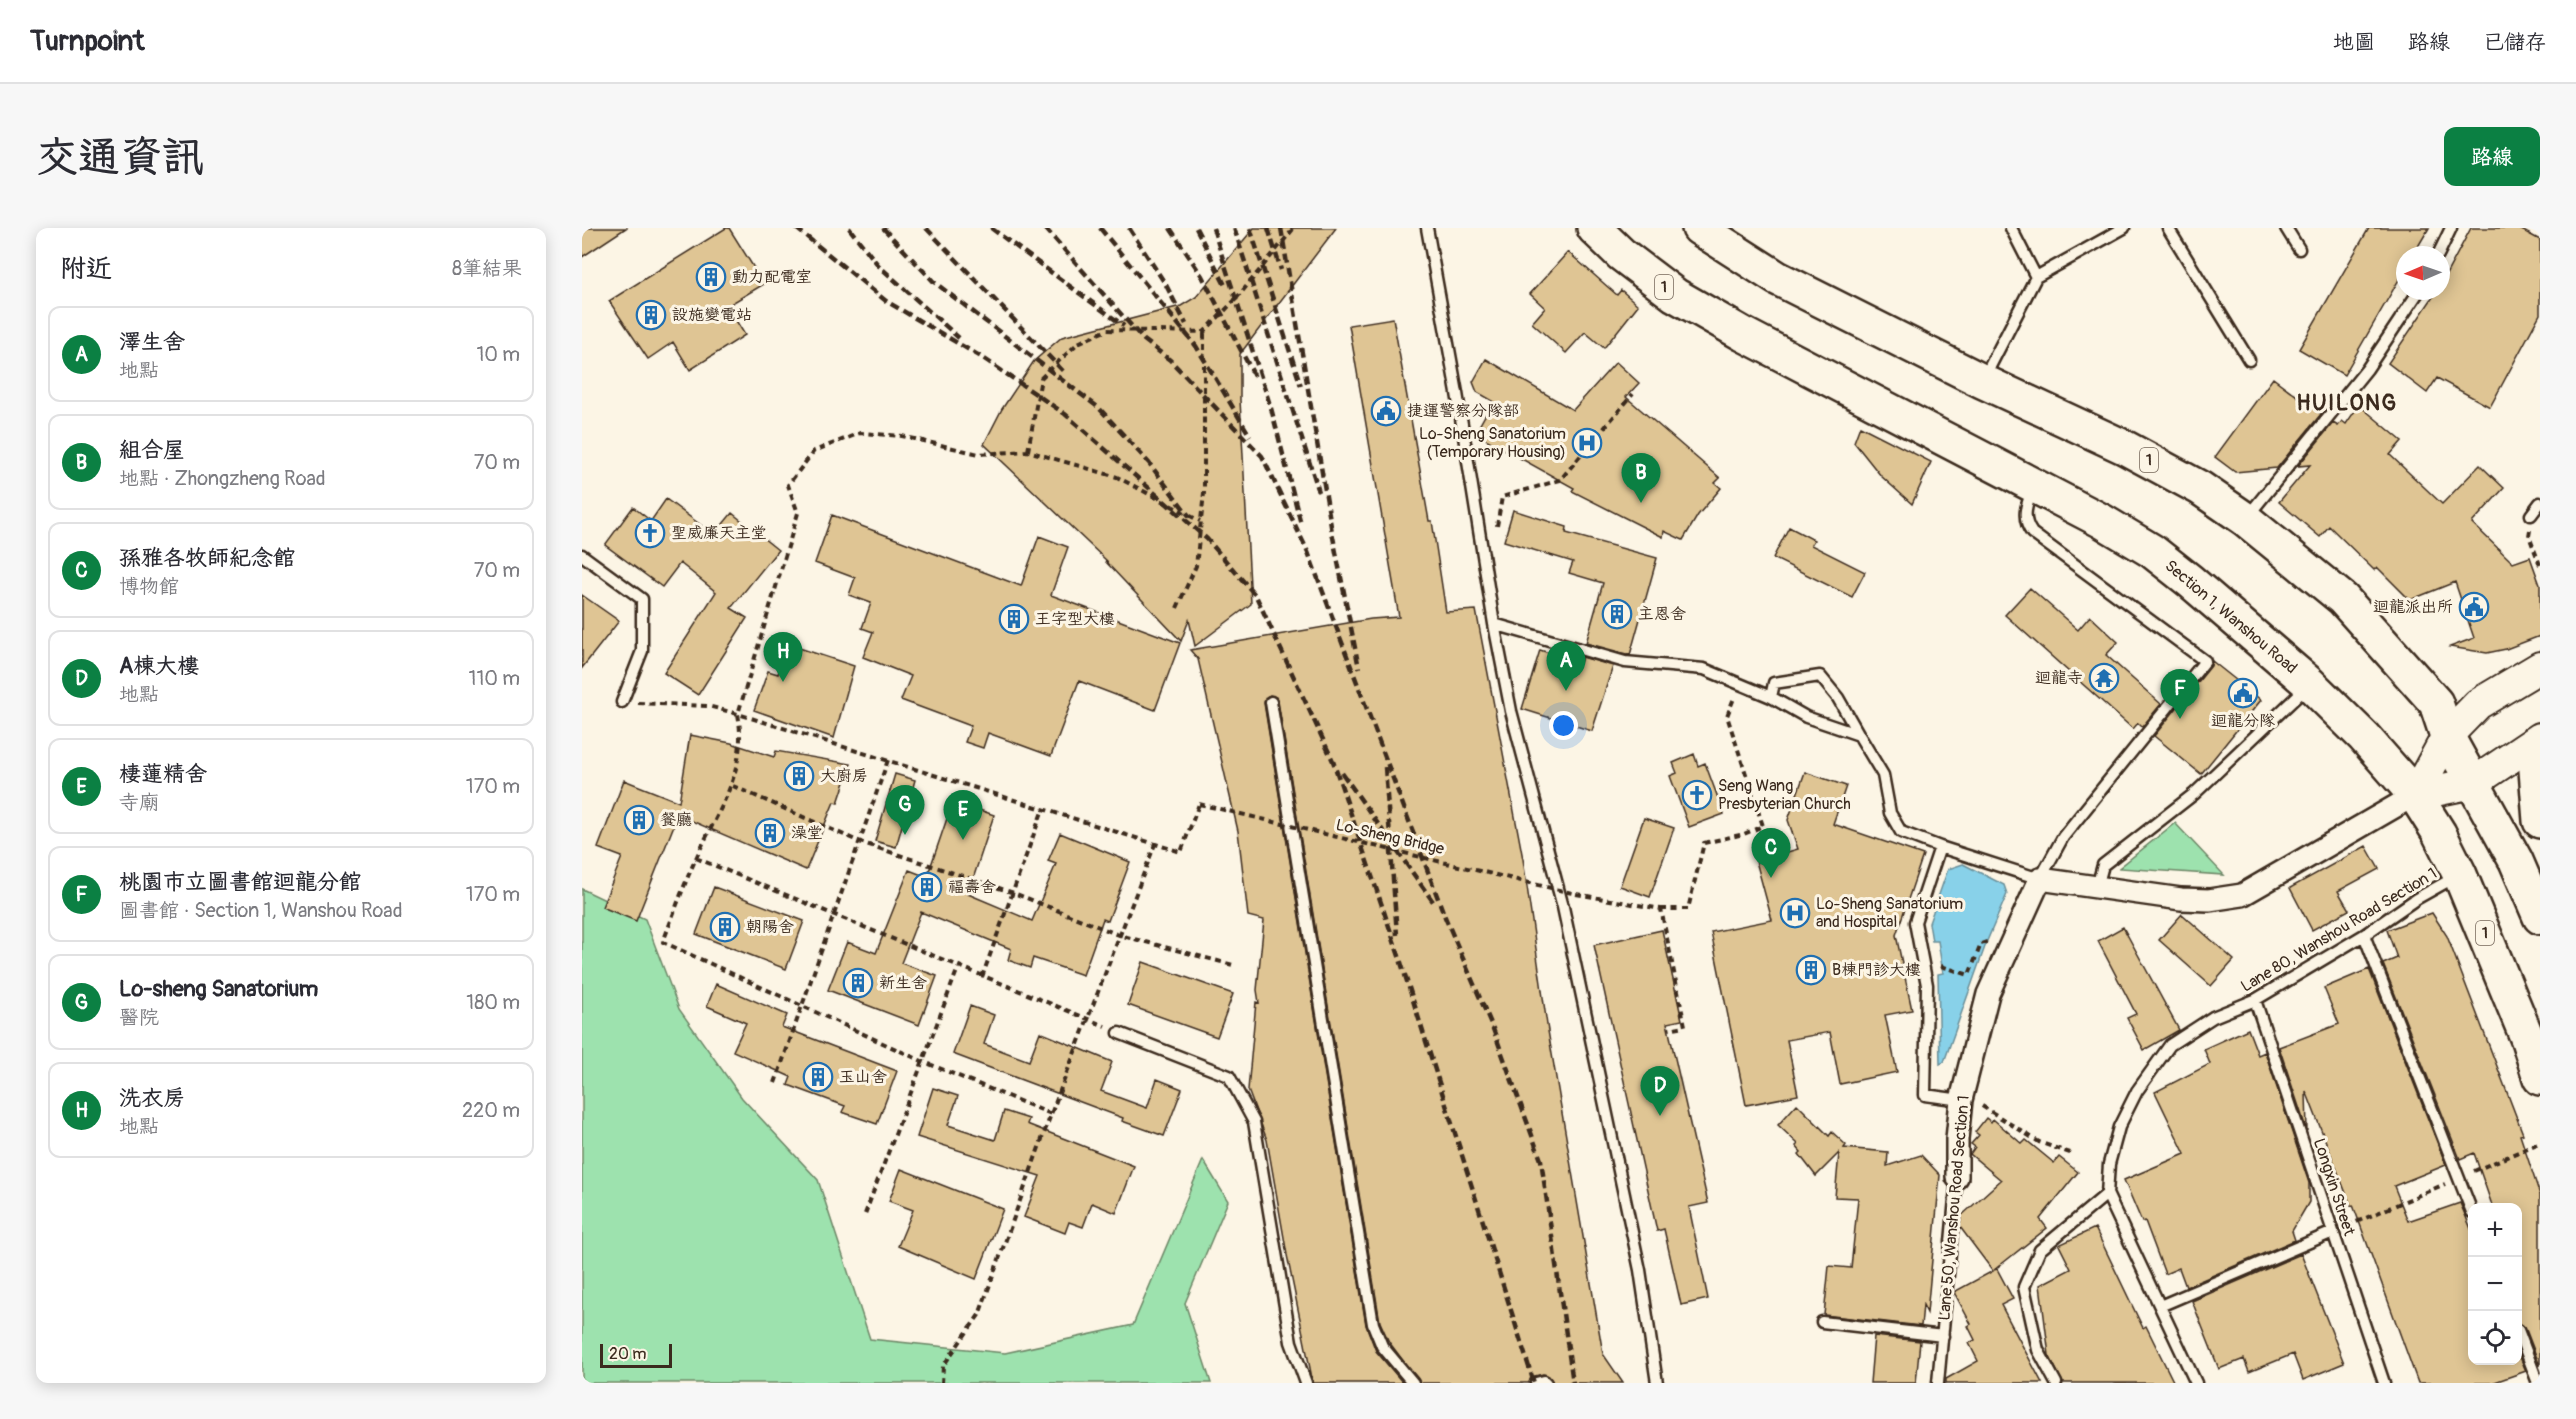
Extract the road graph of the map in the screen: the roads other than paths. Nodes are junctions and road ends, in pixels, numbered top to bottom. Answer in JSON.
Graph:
{"nodes":[{"id":1,"x":1427,"y":228,"type":"edge"},
{"id":2,"x":1594,"y":228,"type":"edge"},
{"id":3,"x":1699,"y":228,"type":"edge"},
{"id":4,"x":2011,"y":228,"type":"edge"},
{"id":5,"x":2124,"y":228,"type":"edge"},
{"id":6,"x":2168,"y":228,"type":"edge"},
{"id":7,"x":2286,"y":228,"type":"edge"},
{"id":8,"x":2451,"y":228,"type":"edge"},
{"id":9,"x":2442,"y":246,"type":"edge"},
{"id":10,"x":2299,"y":249,"type":"dead end"},
{"id":11,"x":2036,"y":277,"type":"junction"},
{"id":12,"x":2413,"y":300,"type":"edge"},
{"id":13,"x":2249,"y":360,"type":"dead end"},
{"id":14,"x":1982,"y":381,"type":"junction"},
{"id":15,"x":2036,"y":485,"type":"junction"},
{"id":16,"x":2540,"y":503,"type":"edge"},
{"id":17,"x":2531,"y":515,"type":"road end"},
{"id":18,"x":2246,"y":519,"type":"junction"},
{"id":19,"x":582,"y":555,"type":"edge"},
{"id":20,"x":1494,"y":624,"type":"junction"},
{"id":21,"x":2540,"y":668,"type":"edge"},
{"id":22,"x":2310,"y":684,"type":"junction"},
{"id":23,"x":1771,"y":697,"type":"junction"},
{"id":24,"x":622,"y":702,"type":"road end"},
{"id":25,"x":1271,"y":702,"type":"dead end"},
{"id":26,"x":1859,"y":735,"type":"junction"},
{"id":27,"x":2447,"y":735,"type":"junction"},
{"id":28,"x":2540,"y":738,"type":"edge"},
{"id":29,"x":2540,"y":755,"type":"edge"},
{"id":30,"x":2473,"y":783,"type":"junction"},
{"id":31,"x":2415,"y":795,"type":"junction"},
{"id":32,"x":2540,"y":821,"type":"edge"},
{"id":33,"x":1940,"y":847,"type":"junction"},
{"id":34,"x":2460,"y":875,"type":"junction"},
{"id":35,"x":2040,"y":879,"type":"junction"},
{"id":36,"x":2097,"y":887,"type":"junction"},
{"id":37,"x":2540,"y":917,"type":"edge"},
{"id":38,"x":2364,"y":935,"type":"junction"},
{"id":39,"x":2255,"y":1000,"type":"junction"},
{"id":40,"x":1119,"y":1033,"type":"road end"},
{"id":41,"x":2540,"y":1078,"type":"edge"},
{"id":42,"x":1961,"y":1100,"type":"junction"},
{"id":43,"x":1957,"y":1177,"type":"joint"},
{"id":44,"x":2107,"y":1194,"type":"junction"},
{"id":45,"x":2469,"y":1203,"type":"edge"},
{"id":46,"x":2333,"y":1232,"type":"junction"},
{"id":47,"x":2160,"y":1306,"type":"junction"},
{"id":48,"x":1822,"y":1322,"type":"dead end"},
{"id":49,"x":1943,"y":1336,"type":"junction"},
{"id":50,"x":2522,"y":1343,"type":"edge"},
{"id":51,"x":1306,"y":1383,"type":"edge"},
{"id":52,"x":1413,"y":1383,"type":"edge"},
{"id":53,"x":1536,"y":1383,"type":"edge"},
{"id":54,"x":1546,"y":1383,"type":"edge"},
{"id":55,"x":1658,"y":1383,"type":"edge"},
{"id":56,"x":1938,"y":1383,"type":"edge"},
{"id":57,"x":2056,"y":1383,"type":"edge"},
{"id":58,"x":2196,"y":1383,"type":"edge"},
{"id":59,"x":2384,"y":1383,"type":"edge"},
{"id":60,"x":2538,"y":1383,"type":"edge"}],
"edges":[{"from":1,"to":20,"type":"lane"},
{"from":2,"to":15,"type":"main road","name":"Section 1, Wanshou Road","number":"1"},
{"from":3,"to":14,"type":"main road","number":"1"},
{"from":4,"to":11,"type":"lane"},
{"from":5,"to":11,"type":"lane"},
{"from":6,"to":13,"type":"lane"},
{"from":7,"to":10,"type":"lane"},
{"from":8,"to":9,"type":"lane"},
{"from":11,"to":14,"type":"lane"},
{"from":12,"to":18,"type":"lane"},
{"from":14,"to":18,"type":"main road","number":"1"},
{"from":15,"to":22,"type":"main road","name":"Section 1, Wanshou Road","number":"1"},
{"from":15,"to":35,"type":"lane"},
{"from":16,"to":17,"type":"lane"},
{"from":18,"to":27,"type":"main road","number":"1"},
{"from":19,"to":24,"type":"lane"},
{"from":20,"to":23,"type":"lane"},
{"from":20,"to":55,"type":"lane"},
{"from":21,"to":27,"type":"main road"},
{"from":22,"to":31,"type":"main road","name":"Section 1, Wanshou Road","number":"1"},
{"from":22,"to":36,"type":"lane"},
{"from":23,"to":26,"type":"lane"},
{"from":23,"to":26,"type":"lane"},
{"from":25,"to":52,"type":"lane"},
{"from":26,"to":33,"type":"lane"},
{"from":27,"to":30,"type":"main road","number":"1"},
{"from":27,"to":31,"type":"main road"},
{"from":28,"to":30,"type":"main road"},
{"from":29,"to":32,"type":"main road"},
{"from":30,"to":31,"type":"main road"},
{"from":30,"to":37,"type":"main road","number":"1"},
{"from":31,"to":34,"type":"main road","name":"Section 1, Wanshou Road","number":"1"},
{"from":31,"to":36,"type":"street"},
{"from":33,"to":35,"type":"lane"},
{"from":33,"to":42,"type":"lane"},
{"from":34,"to":38,"type":"lane","name":"Lane 80, Wanshou Road Section 1"},
{"from":34,"to":41,"type":"main road","name":"Section 1, Wanshou Road","number":"1"},
{"from":35,"to":36,"type":"street"},
{"from":35,"to":42,"type":"street","name":"Lane 50, Wanshou Road Section 1"},
{"from":38,"to":39,"type":"lane","name":"Lane 80, Wanshou Road Section 1"},
{"from":38,"to":45,"type":"lane"},
{"from":39,"to":44,"type":"lane","name":"Lane 80, Wanshou Road Section 1"},
{"from":39,"to":46,"type":"lane","name":"Longxin Street"},
{"from":40,"to":51,"type":"lane"},
{"from":42,"to":43,"type":"street","name":"Lane 50, Wanshou Road Section 1"},
{"from":43,"to":49,"type":"lane","name":"Lane 50, Wanshou Road Section 1"},
{"from":44,"to":47,"type":"lane"},
{"from":44,"to":57,"type":"lane"},
{"from":46,"to":47,"type":"lane"},
{"from":46,"to":59,"type":"lane","name":"Longxin Street"},
{"from":47,"to":58,"type":"lane"},
{"from":48,"to":49,"type":"lane"},
{"from":49,"to":56,"type":"lane","name":"Lane 50, Wanshou Road Section 1"},
{"from":50,"to":60,"type":"lane"},
{"from":53,"to":54,"type":"lane"}]}
